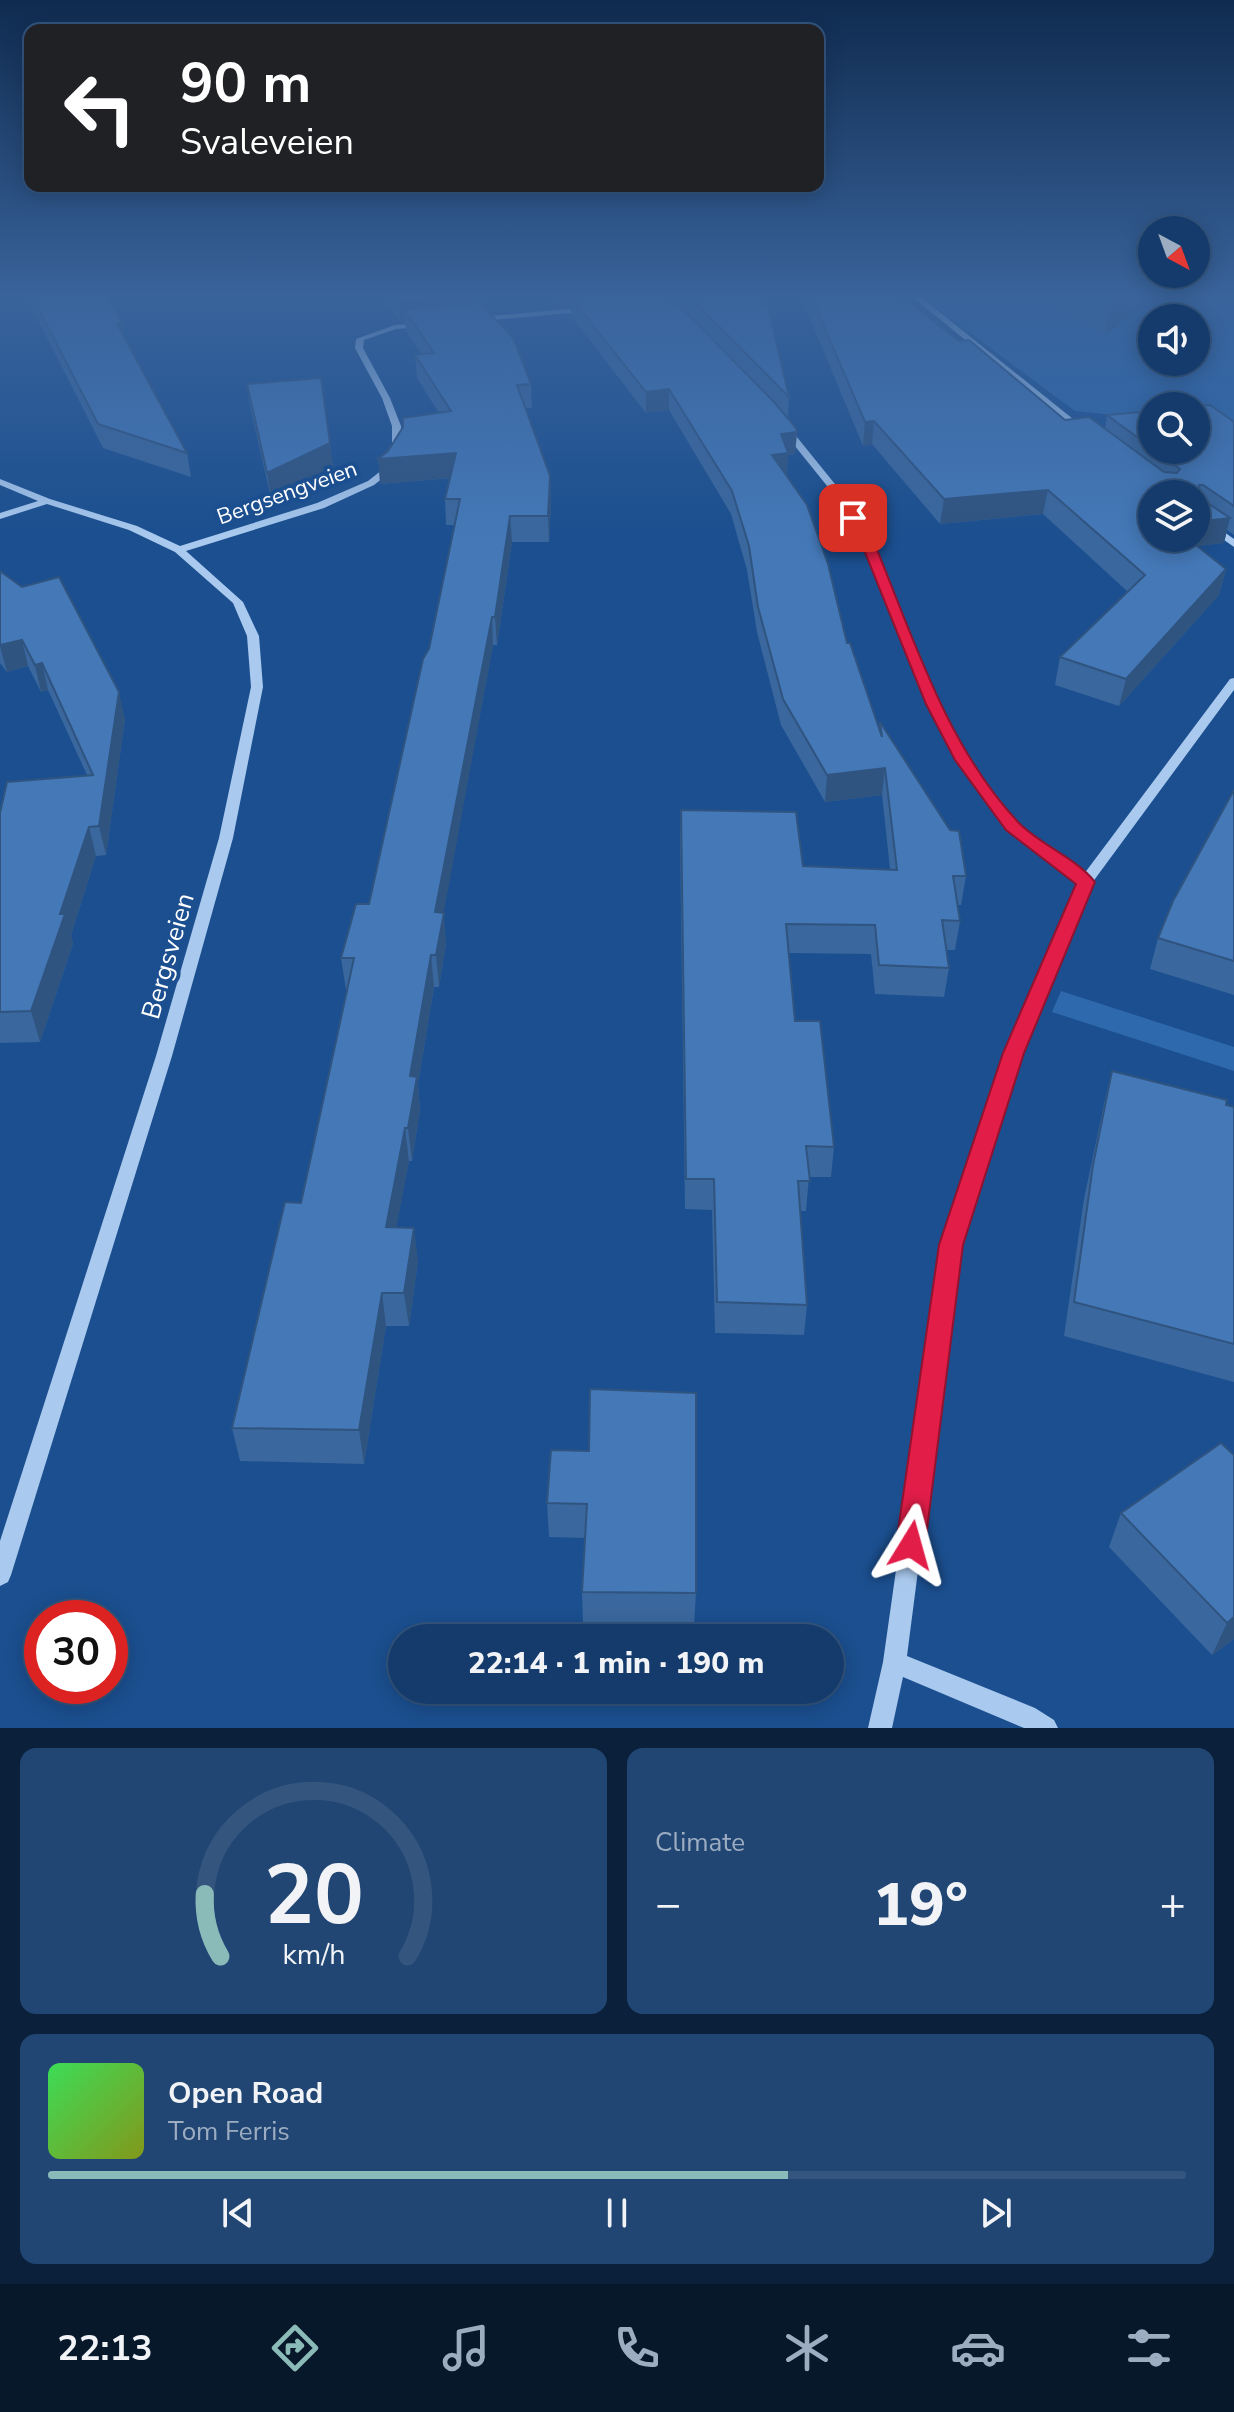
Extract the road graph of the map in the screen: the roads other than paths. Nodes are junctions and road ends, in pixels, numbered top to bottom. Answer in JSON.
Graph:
{"nodes":[{"id":1,"x":375,"y":375,"type":"edge"},
{"id":2,"x":1013,"y":375,"type":"edge"},
{"id":3,"x":778,"y":419,"type":"edge"},
{"id":4,"x":1092,"y":438,"type":"edge"},
{"id":5,"x":0,"y":482,"type":"edge"},
{"id":6,"x":47,"y":501,"type":"junction"},
{"id":7,"x":0,"y":516,"type":"edge"},
{"id":8,"x":1210,"y":526,"type":"edge"},
{"id":9,"x":1234,"y":544,"type":"edge"},
{"id":10,"x":179,"y":550,"type":"junction"},
{"id":11,"x":1234,"y":682,"type":"edge"},
{"id":12,"x":1085,"y":882,"type":"junction"},
{"id":13,"x":0,"y":1575,"type":"edge"},
{"id":14,"x":895,"y":1662,"type":"junction"},
{"id":15,"x":880,"y":1728,"type":"edge"},
{"id":16,"x":1046,"y":1728,"type":"edge"}],
"edges":[{"from":1,"to":10,"type":"street","name":"Bergsengveien"},
{"from":2,"to":4,"type":"street"},
{"from":3,"to":12,"type":"street"},
{"from":5,"to":6,"type":"street","name":"Bergsveien"},
{"from":6,"to":7,"type":"street"},
{"from":6,"to":10,"type":"street","name":"Bergsveien"},
{"from":8,"to":9,"type":"street"},
{"from":10,"to":13,"type":"street","name":"Bergsveien"},
{"from":11,"to":12,"type":"street"},
{"from":12,"to":14,"type":"street"},
{"from":14,"to":15,"type":"street"},
{"from":14,"to":16,"type":"street"}]}
